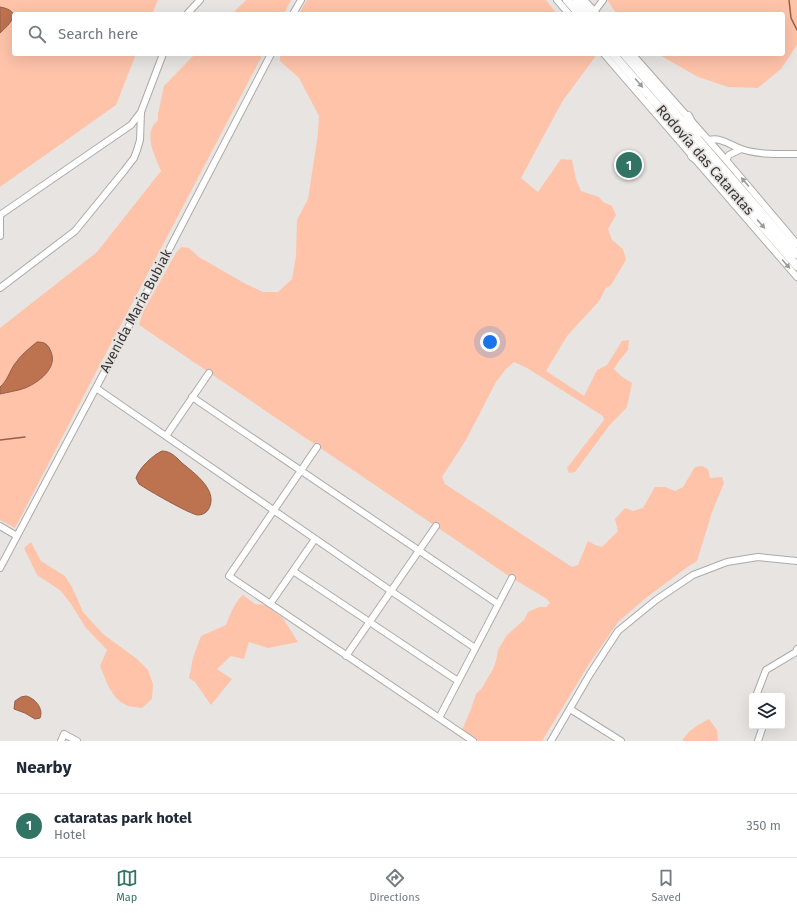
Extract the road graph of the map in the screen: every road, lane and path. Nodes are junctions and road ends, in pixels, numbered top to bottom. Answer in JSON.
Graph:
{"nodes":[{"id":1,"x":200,"y":0,"type":"edge"},
{"id":2,"x":301,"y":0,"type":"edge"},
{"id":3,"x":557,"y":0,"type":"edge"},
{"id":4,"x":567,"y":0,"type":"edge"},
{"id":5,"x":577,"y":0,"type":"edge"},
{"id":6,"x":586,"y":0,"type":"edge"},
{"id":7,"x":603,"y":0,"type":"edge"},
{"id":8,"x":189,"y":12,"type":"edge"},
{"id":9,"x":294,"y":12,"type":"edge"},
{"id":10,"x":568,"y":12,"type":"edge"},
{"id":11,"x":577,"y":12,"type":"edge"},
{"id":12,"x":592,"y":12,"type":"edge"},
{"id":13,"x":592,"y":12,"type":"edge"},
{"id":14,"x":594,"y":12,"type":"edge"},
{"id":15,"x":162,"y":56,"type":"edge"},
{"id":16,"x":271,"y":56,"type":"edge"},
{"id":17,"x":606,"y":56,"type":"edge"},
{"id":18,"x":616,"y":56,"type":"edge"},
{"id":19,"x":626,"y":56,"type":"edge"},
{"id":20,"x":634,"y":56,"type":"edge"},
{"id":21,"x":141,"y":112,"type":"junction"},
{"id":22,"x":688,"y":116,"type":"joint"},
{"id":23,"x":706,"y":143,"type":"junction"},
{"id":24,"x":741,"y":149,"type":"junction"},
{"id":25,"x":797,"y":154,"type":"edge"},
{"id":26,"x":692,"y":156,"type":"junction"},
{"id":27,"x":726,"y":160,"type":"junction"},
{"id":28,"x":718,"y":175,"type":"junction"},
{"id":29,"x":0,"y":215,"type":"edge"},
{"id":30,"x":0,"y":236,"type":"edge"},
{"id":31,"x":797,"y":244,"type":"edge"},
{"id":32,"x":797,"y":254,"type":"edge"},
{"id":33,"x":797,"y":266,"type":"edge"},
{"id":34,"x":797,"y":277,"type":"edge"},
{"id":35,"x":0,"y":288,"type":"edge"},
{"id":36,"x":209,"y":373,"type":"dead end"},
{"id":37,"x":96,"y":388,"type":"junction"},
{"id":38,"x":192,"y":397,"type":"junction"},
{"id":39,"x":166,"y":436,"type":"junction"},
{"id":40,"x":317,"y":447,"type":"dead end"},
{"id":41,"x":301,"y":470,"type":"junction"},
{"id":42,"x":274,"y":511,"type":"junction"},
{"id":43,"x":0,"y":526,"type":"edge"},
{"id":44,"x":436,"y":526,"type":"dead end"},
{"id":45,"x":17,"y":536,"type":"junction"},
{"id":46,"x":314,"y":539,"type":"junction"},
{"id":47,"x":419,"y":550,"type":"junction"},
{"id":48,"x":797,"y":561,"type":"edge"},
{"id":49,"x":0,"y":568,"type":"edge"},
{"id":50,"x":293,"y":571,"type":"junction"},
{"id":51,"x":512,"y":578,"type":"dead end"},
{"id":52,"x":391,"y":591,"type":"junction"},
{"id":53,"x":270,"y":604,"type":"junction"},
{"id":54,"x":498,"y":604,"type":"junction"},
{"id":55,"x":370,"y":622,"type":"junction"},
{"id":56,"x":475,"y":648,"type":"junction"},
{"id":57,"x":797,"y":650,"type":"edge"},
{"id":58,"x":346,"y":656,"type":"junction"},
{"id":59,"x":458,"y":681,"type":"junction"},
{"id":60,"x":757,"y":693,"type":"edge"},
{"id":61,"x":570,"y":709,"type":"junction"},
{"id":62,"x":438,"y":718,"type":"junction"},
{"id":63,"x":762,"y":729,"type":"edge"},
{"id":64,"x":61,"y":741,"type":"edge"},
{"id":65,"x":76,"y":741,"type":"edge"},
{"id":66,"x":473,"y":741,"type":"edge"},
{"id":67,"x":551,"y":741,"type":"edge"},
{"id":68,"x":621,"y":741,"type":"edge"},
{"id":69,"x":758,"y":741,"type":"edge"}],
"edges":[{"from":1,"to":8,"type":"street"},
{"from":2,"to":9,"type":"street"},
{"from":3,"to":10,"type":"street"},
{"from":4,"to":11,"type":"highway"},
{"from":5,"to":12,"type":"highway"},
{"from":6,"to":13,"type":"street"},
{"from":7,"to":14,"type":"street"},
{"from":15,"to":21,"type":"street"},
{"from":16,"to":37,"type":"street","name":"Avenida Maria Bubiak"},
{"from":17,"to":26,"type":"street"},
{"from":18,"to":28,"type":"highway","name":"Rodovía das Cataratas","one_way":true},
{"from":19,"to":23,"type":"highway","name":"Rodovía das Cataratas"},
{"from":20,"to":22,"type":"street"},
{"from":21,"to":29,"type":"street"},
{"from":21,"to":35,"type":"street"},
{"from":22,"to":23,"type":"highway"},
{"from":23,"to":24,"type":"street"},
{"from":23,"to":27,"type":"street"},
{"from":23,"to":32,"type":"highway","name":"Rodovía das Cataratas"},
{"from":24,"to":25,"type":"street"},
{"from":24,"to":27,"type":"street"},
{"from":26,"to":28,"type":"highway"},
{"from":26,"to":34,"type":"street","one_way":true},
{"from":31,"to":27,"type":"street","one_way":true},
{"from":28,"to":33,"type":"highway","name":"Rodovía das Cataratas","one_way":true},
{"from":29,"to":30,"type":"street"},
{"from":36,"to":38,"type":"street"},
{"from":37,"to":39,"type":"street"},
{"from":37,"to":45,"type":"street","name":"Avenida Maria Bubiak"},
{"from":38,"to":39,"type":"street"},
{"from":38,"to":41,"type":"street"},
{"from":39,"to":42,"type":"street"},
{"from":40,"to":41,"type":"street"},
{"from":41,"to":42,"type":"street"},
{"from":41,"to":47,"type":"street"},
{"from":42,"to":46,"type":"street"},
{"from":42,"to":53,"type":"street"},
{"from":43,"to":45,"type":"street"},
{"from":44,"to":47,"type":"street"},
{"from":45,"to":49,"type":"street","name":"Avenida Maria Bubiak"},
{"from":46,"to":50,"type":"street"},
{"from":46,"to":52,"type":"street"},
{"from":47,"to":52,"type":"street"},
{"from":47,"to":54,"type":"street"},
{"from":48,"to":61,"type":"street"},
{"from":50,"to":53,"type":"street"},
{"from":50,"to":55,"type":"street"},
{"from":51,"to":54,"type":"street"},
{"from":52,"to":55,"type":"street"},
{"from":52,"to":56,"type":"street"},
{"from":53,"to":58,"type":"street"},
{"from":54,"to":56,"type":"street"},
{"from":55,"to":58,"type":"street"},
{"from":55,"to":59,"type":"street"},
{"from":56,"to":59,"type":"street"},
{"from":57,"to":60,"type":"street"},
{"from":58,"to":62,"type":"street"},
{"from":59,"to":62,"type":"street"},
{"from":61,"to":67,"type":"street"},
{"from":61,"to":68,"type":"street"},
{"from":62,"to":66,"type":"street"},
{"from":63,"to":69,"type":"street"},
{"from":64,"to":65,"type":"street"}]}
